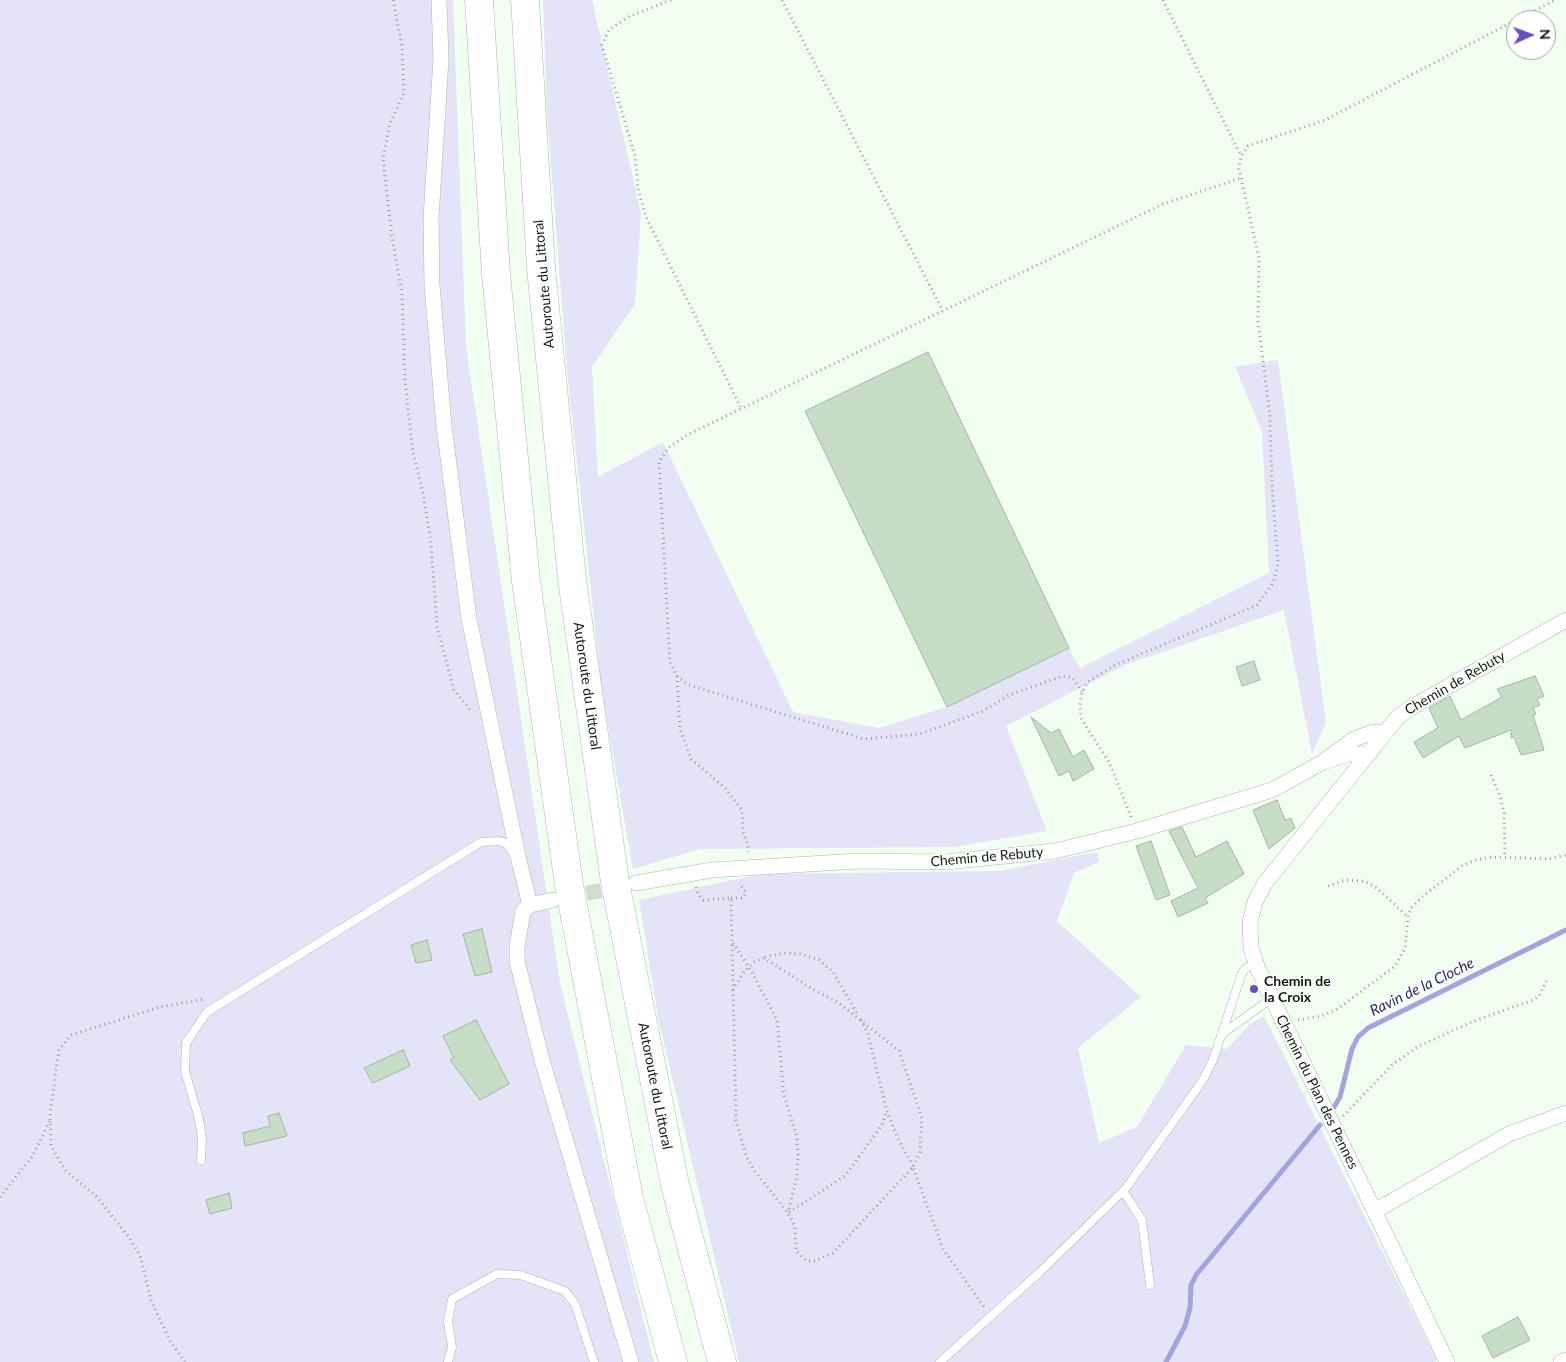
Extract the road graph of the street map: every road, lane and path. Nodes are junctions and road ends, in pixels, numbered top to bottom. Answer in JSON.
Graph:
{"nodes":[{"id":1,"x":393,"y":0,"type":"edge"},
{"id":2,"x":439,"y":0,"type":"edge"},
{"id":3,"x":479,"y":0,"type":"edge"},
{"id":4,"x":525,"y":0,"type":"edge"},
{"id":5,"x":671,"y":0,"type":"edge"},
{"id":6,"x":782,"y":0,"type":"edge"},
{"id":7,"x":1163,"y":0,"type":"edge"},
{"id":8,"x":1555,"y":0,"type":"edge"},
{"id":9,"x":1536,"y":10,"type":"edge"},
{"id":10,"x":1506,"y":25,"type":"edge"},
{"id":11,"x":1241,"y":156,"type":"junction"},
{"id":12,"x":1241,"y":178,"type":"junction"},
{"id":13,"x":943,"y":311,"type":"junction"},
{"id":14,"x":742,"y":408,"type":"junction"},
{"id":15,"x":1566,"y":620,"type":"edge"},
{"id":16,"x":677,"y":676,"type":"junction"},
{"id":17,"x":1082,"y":692,"type":"junction"},
{"id":18,"x":1384,"y":733,"type":"junction"},
{"id":19,"x":494,"y":739,"type":"junction"},
{"id":20,"x":1368,"y":754,"type":"junction"},
{"id":21,"x":1323,"y":762,"type":"junction"},
{"id":22,"x":1490,"y":775,"type":"dead end"},
{"id":23,"x":1137,"y":831,"type":"junction"},
{"id":24,"x":1566,"y":855,"type":"edge"},
{"id":25,"x":1505,"y":857,"type":"junction"},
{"id":26,"x":518,"y":861,"type":"junction"},
{"id":27,"x":740,"y":868,"type":"junction"},
{"id":28,"x":694,"y":874,"type":"junction"},
{"id":29,"x":636,"y":883,"type":"tunnel mouth"},
{"id":30,"x":1328,"y":886,"type":"dead end"},
{"id":31,"x":731,"y":898,"type":"junction"},
{"id":32,"x":552,"y":900,"type":"tunnel mouth"},
{"id":33,"x":530,"y":905,"type":"junction"},
{"id":34,"x":1408,"y":917,"type":"junction"},
{"id":35,"x":732,"y":943,"type":"junction"},
{"id":36,"x":764,"y":958,"type":"junction"},
{"id":37,"x":1256,"y":963,"type":"junction"},
{"id":38,"x":749,"y":967,"type":"junction"},
{"id":39,"x":1548,"y":978,"type":"dead end"},
{"id":40,"x":733,"y":990,"type":"junction"},
{"id":41,"x":231,"y":998,"type":"junction"},
{"id":42,"x":1272,"y":998,"type":"junction"},
{"id":43,"x":859,"y":1017,"type":"junction"},
{"id":44,"x":1286,"y":1027,"type":"junction"},
{"id":45,"x":1222,"y":1034,"type":"junction"},
{"id":46,"x":887,"y":1111,"type":"junction"},
{"id":47,"x":1566,"y":1113,"type":"edge"},
{"id":48,"x":50,"y":1120,"type":"junction"},
{"id":49,"x":1332,"y":1123,"type":"junction"},
{"id":50,"x":201,"y":1160,"type":"dead end"},
{"id":51,"x":913,"y":1167,"type":"junction"},
{"id":52,"x":1123,"y":1191,"type":"junction"},
{"id":53,"x":0,"y":1197,"type":"edge"},
{"id":54,"x":1375,"y":1211,"type":"junction"},
{"id":55,"x":788,"y":1213,"type":"junction"},
{"id":56,"x":1150,"y":1285,"type":"dead end"},
{"id":57,"x":991,"y":1316,"type":"junction"},
{"id":58,"x":1566,"y":1360,"type":"edge"},
{"id":59,"x":185,"y":1362,"type":"edge"},
{"id":60,"x":448,"y":1362,"type":"edge"},
{"id":61,"x":594,"y":1362,"type":"edge"},
{"id":62,"x":631,"y":1362,"type":"edge"},
{"id":63,"x":673,"y":1362,"type":"edge"},
{"id":64,"x":722,"y":1362,"type":"edge"},
{"id":65,"x":940,"y":1362,"type":"edge"},
{"id":66,"x":1447,"y":1362,"type":"edge"},
{"id":67,"x":1561,"y":1362,"type":"edge"}],
"edges":[{"from":1,"to":19,"type":"path"},
{"from":2,"to":19,"type":"street"},
{"from":3,"to":63,"type":"highway"},
{"from":4,"to":64,"type":"highway","name":"Autoroute du Littoral"},
{"from":5,"to":14,"type":"path"},
{"from":6,"to":13,"type":"path"},
{"from":7,"to":11,"type":"path"},
{"from":8,"to":9,"type":"path"},
{"from":10,"to":11,"type":"path"},
{"from":11,"to":12,"type":"path"},
{"from":12,"to":13,"type":"path"},
{"from":12,"to":17,"type":"path"},
{"from":13,"to":14,"type":"path"},
{"from":14,"to":16,"type":"path"},
{"from":15,"to":18,"type":"street","name":"Chemin de Rebuty"},
{"from":16,"to":17,"type":"path"},
{"from":16,"to":27,"type":"path"},
{"from":17,"to":23,"type":"path"},
{"from":18,"to":20,"type":"street","name":"Chemin du Plan des Pennes"},
{"from":18,"to":21,"type":"street","name":"Chemin de Rebuty"},
{"from":19,"to":26,"type":"street"},
{"from":20,"to":21,"type":"street","name":"Chemin de Rebuty"},
{"from":20,"to":37,"type":"street","name":"Chemin du Plan des Pennes"},
{"from":21,"to":23,"type":"street","name":"Chemin de Rebuty"},
{"from":22,"to":25,"type":"path"},
{"from":23,"to":27,"type":"street","name":"Chemin de Rebuty"},
{"from":24,"to":25,"type":"path"},
{"from":25,"to":34,"type":"path"},
{"from":26,"to":33,"type":"street"},
{"from":26,"to":41,"type":"lane"},
{"from":27,"to":28,"type":"street","name":"Chemin de Rebuty"},
{"from":27,"to":31,"type":"path"},
{"from":28,"to":29,"type":"street","name":"Chemin de Rebuty"},
{"from":28,"to":31,"type":"path"},
{"from":30,"to":34,"type":"path"},
{"from":31,"to":35,"type":"path"},
{"from":32,"to":33,"type":"street"},
{"from":33,"to":62,"type":"street"},
{"from":34,"to":44,"type":"path"},
{"from":35,"to":38,"type":"path"},
{"from":35,"to":40,"type":"path"},
{"from":36,"to":38,"type":"path"},
{"from":36,"to":43,"type":"path"},
{"from":36,"to":43,"type":"path"},
{"from":37,"to":42,"type":"street","name":"Chemin du Plan des Pennes"},
{"from":37,"to":45,"type":"lane"},
{"from":38,"to":40,"type":"path"},
{"from":38,"to":55,"type":"path"},
{"from":39,"to":49,"type":"path"},
{"from":40,"to":55,"type":"path"},
{"from":41,"to":48,"type":"path"},
{"from":41,"to":50,"type":"lane"},
{"from":42,"to":44,"type":"street","name":"Chemin du Plan des Pennes"},
{"from":42,"to":45,"type":"lane"},
{"from":43,"to":46,"type":"path"},
{"from":43,"to":51,"type":"path"},
{"from":44,"to":49,"type":"street","name":"Chemin du Plan des Pennes"},
{"from":45,"to":52,"type":"lane"},
{"from":46,"to":51,"type":"path"},
{"from":46,"to":55,"type":"path"},
{"from":47,"to":54,"type":"street"},
{"from":48,"to":53,"type":"path"},
{"from":48,"to":59,"type":"path"},
{"from":49,"to":54,"type":"street","name":"Chemin du Plan des Pennes"},
{"from":51,"to":55,"type":"path"},
{"from":51,"to":57,"type":"path"},
{"from":52,"to":56,"type":"lane"},
{"from":52,"to":57,"type":"lane"},
{"from":54,"to":66,"type":"street","name":"Chemin du Plan des Pennes"},
{"from":57,"to":65,"type":"lane"},
{"from":58,"to":67,"type":"street"},
{"from":60,"to":61,"type":"lane"}]}
